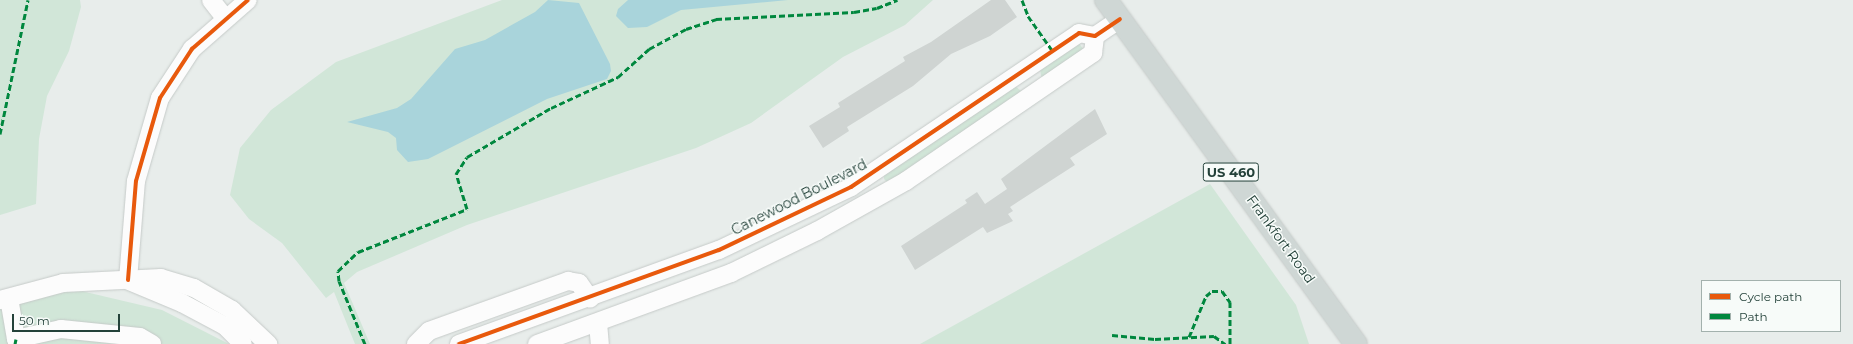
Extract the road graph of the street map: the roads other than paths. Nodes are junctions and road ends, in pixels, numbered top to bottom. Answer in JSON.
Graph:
{"nodes":[{"id":1,"x":211,"y":0,"type":"edge"},
{"id":2,"x":1106,"y":0,"type":"edge"},
{"id":3,"x":235,"y":6,"type":"edge"},
{"id":4,"x":1120,"y":19,"type":"junction"},
{"id":5,"x":1095,"y":36,"type":"junction"},
{"id":6,"x":128,"y":280,"type":"junction"},
{"id":7,"x":5,"y":299,"type":"edge"},
{"id":8,"x":590,"y":299,"type":"junction"},
{"id":9,"x":598,"y":323,"type":"junction"},
{"id":10,"x":152,"y":344,"type":"edge"},
{"id":11,"x":243,"y":344,"type":"edge"},
{"id":12,"x":268,"y":344,"type":"edge"},
{"id":13,"x":416,"y":344,"type":"edge"},
{"id":14,"x":459,"y":344,"type":"edge"},
{"id":15,"x":537,"y":344,"type":"edge"},
{"id":16,"x":600,"y":344,"type":"edge"},
{"id":17,"x":1356,"y":344,"type":"edge"}],
"edges":[{"from":1,"to":3,"type":"street"},
{"from":2,"to":4,"type":"main road","name":"Frankfort Road","number":"US 460"},
{"from":3,"to":6,"type":"street"},
{"from":4,"to":5,"type":"street"},
{"from":4,"to":17,"type":"main road","name":"Frankfort Road","number":"US 460"},
{"from":5,"to":8,"type":"street","name":"Canewood Boulevard"},
{"from":5,"to":9,"type":"street"},
{"from":6,"to":7,"type":"street"},
{"from":6,"to":11,"type":"street"},
{"from":6,"to":12,"type":"street"},
{"from":7,"to":10,"type":"street"},
{"from":8,"to":13,"type":"street"},
{"from":8,"to":14,"type":"street","name":"Canewood Boulevard"},
{"from":9,"to":15,"type":"street"},
{"from":9,"to":16,"type":"street"}]}
